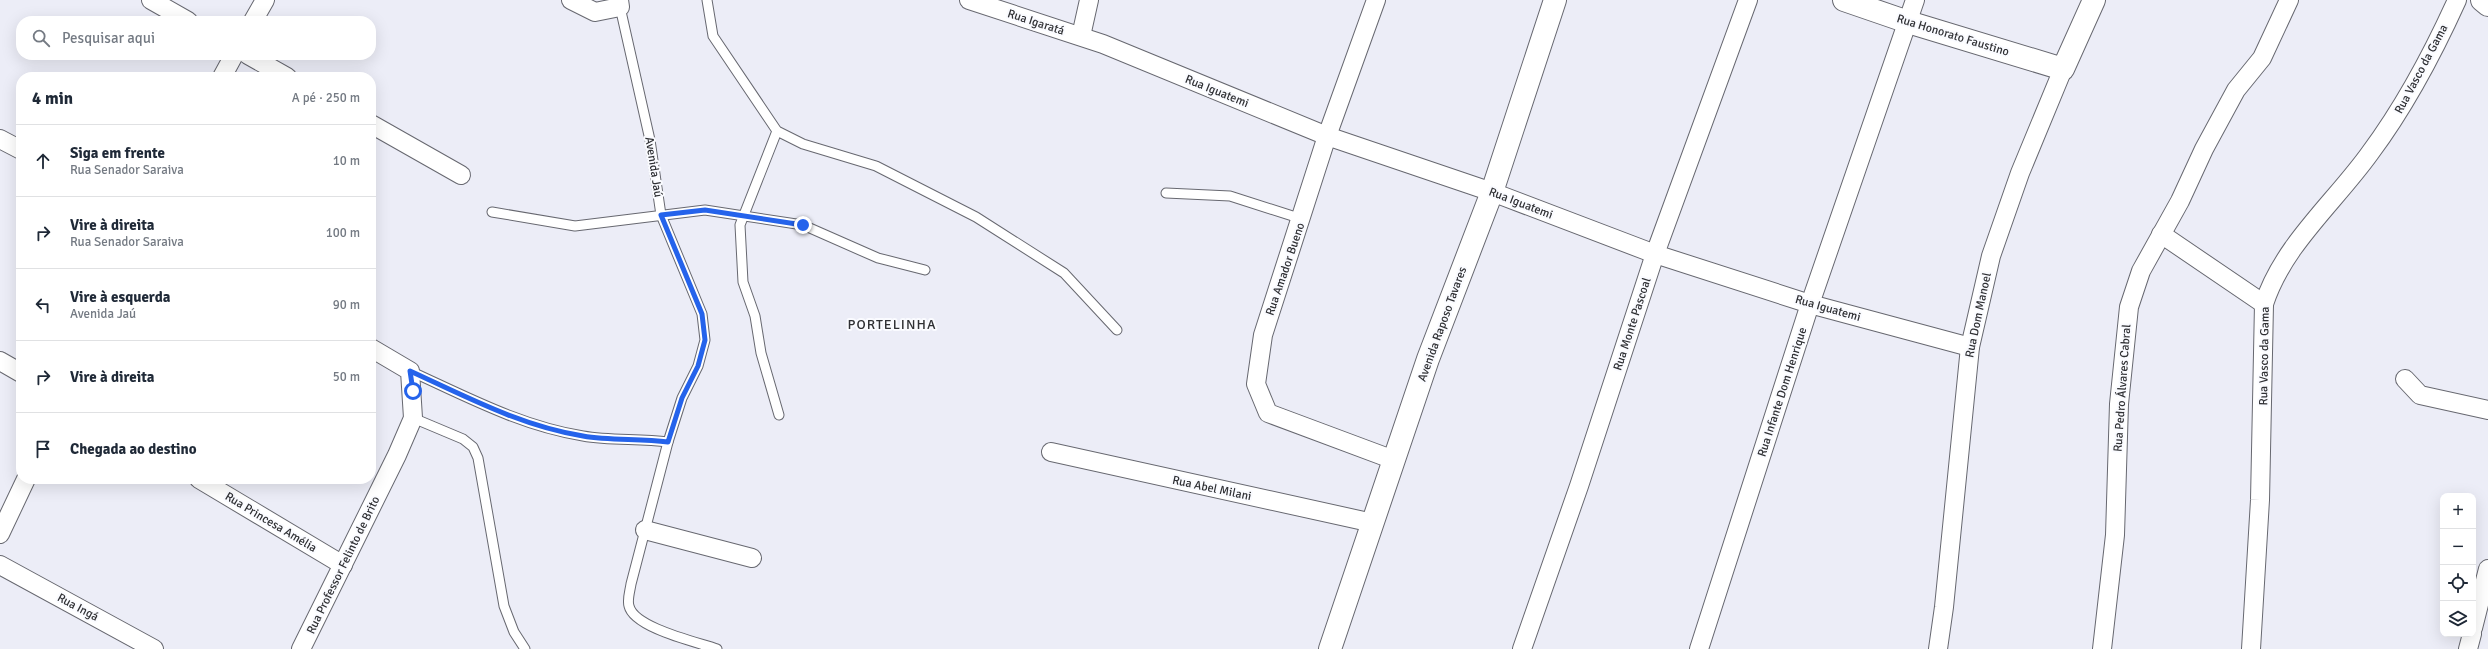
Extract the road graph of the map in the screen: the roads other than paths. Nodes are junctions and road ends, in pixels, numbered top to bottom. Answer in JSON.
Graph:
{"nodes":[{"id":1,"x":151,"y":0,"type":"edge"},
{"id":2,"x":265,"y":0,"type":"edge"},
{"id":3,"x":571,"y":0,"type":"edge"},
{"id":4,"x":707,"y":0,"type":"edge"},
{"id":5,"x":969,"y":0,"type":"edge"},
{"id":6,"x":1089,"y":0,"type":"edge"},
{"id":7,"x":1376,"y":0,"type":"edge"},
{"id":8,"x":1748,"y":0,"type":"edge"},
{"id":9,"x":1844,"y":0,"type":"edge"},
{"id":10,"x":1915,"y":0,"type":"edge"},
{"id":11,"x":2094,"y":0,"type":"edge"},
{"id":12,"x":2289,"y":0,"type":"edge"},
{"id":13,"x":2457,"y":0,"type":"edge"},
{"id":14,"x":2482,"y":0,"type":"edge"},
{"id":15,"x":620,"y":3,"type":"edge"},
{"id":16,"x":1556,"y":4,"type":"edge"},
{"id":17,"x":2488,"y":5,"type":"edge"},
{"id":18,"x":179,"y":16,"type":"edge"},
{"id":19,"x":256,"y":16,"type":"edge"},
{"id":20,"x":1908,"y":22,"type":"junction"},
{"id":21,"x":1081,"y":36,"type":"junction"},
{"id":22,"x":231,"y":60,"type":"edge"},
{"id":23,"x":257,"y":60,"type":"edge"},
{"id":24,"x":2063,"y":68,"type":"junction"},
{"id":25,"x":225,"y":72,"type":"edge"},
{"id":26,"x":278,"y":72,"type":"edge"},
{"id":27,"x":376,"y":127,"type":"edge"},
{"id":28,"x":777,"y":131,"type":"junction"},
{"id":29,"x":1327,"y":136,"type":"junction"},
{"id":30,"x":0,"y":139,"type":"edge"},
{"id":31,"x":16,"y":147,"type":"edge"},
{"id":32,"x":461,"y":175,"type":"dead end"},
{"id":33,"x":1492,"y":192,"type":"junction"},
{"id":34,"x":1166,"y":193,"type":"dead end"},
{"id":35,"x":492,"y":212,"type":"dead end"},
{"id":36,"x":661,"y":215,"type":"junction"},
{"id":37,"x":744,"y":216,"type":"junction"},
{"id":38,"x":1302,"y":219,"type":"junction"},
{"id":39,"x":2161,"y":234,"type":"junction"},
{"id":40,"x":1655,"y":254,"type":"junction"},
{"id":41,"x":925,"y":270,"type":"dead end"},
{"id":42,"x":1810,"y":304,"type":"junction"},
{"id":43,"x":2264,"y":304,"type":"junction"},
{"id":44,"x":1117,"y":330,"type":"dead end"},
{"id":45,"x":1970,"y":347,"type":"junction"},
{"id":46,"x":376,"y":351,"type":"edge"},
{"id":47,"x":0,"y":361,"type":"edge"},
{"id":48,"x":16,"y":370,"type":"edge"},
{"id":49,"x":410,"y":371,"type":"junction"},
{"id":50,"x":2405,"y":379,"type":"dead end"},
{"id":51,"x":2488,"y":410,"type":"edge"},
{"id":52,"x":779,"y":415,"type":"dead end"},
{"id":53,"x":413,"y":418,"type":"junction"},
{"id":54,"x":668,"y":442,"type":"junction"},
{"id":55,"x":1051,"y":452,"type":"dead end"},
{"id":56,"x":1394,"y":460,"type":"junction"},
{"id":57,"x":24,"y":484,"type":"edge"},
{"id":58,"x":207,"y":484,"type":"edge"},
{"id":59,"x":1373,"y":523,"type":"junction"},
{"id":60,"x":645,"y":530,"type":"junction"},
{"id":61,"x":0,"y":534,"type":"edge"},
{"id":62,"x":752,"y":558,"type":"dead end"},
{"id":63,"x":0,"y":565,"type":"edge"},
{"id":64,"x":343,"y":565,"type":"junction"},
{"id":65,"x":2488,"y":569,"type":"edge"},
{"id":66,"x":2479,"y":618,"type":"edge"},
{"id":67,"x":2471,"y":637,"type":"edge"},
{"id":68,"x":154,"y":649,"type":"edge"},
{"id":69,"x":301,"y":649,"type":"edge"},
{"id":70,"x":525,"y":649,"type":"edge"},
{"id":71,"x":716,"y":649,"type":"edge"},
{"id":72,"x":1330,"y":649,"type":"edge"},
{"id":73,"x":1522,"y":649,"type":"edge"},
{"id":74,"x":1699,"y":649,"type":"edge"},
{"id":75,"x":1938,"y":649,"type":"edge"},
{"id":76,"x":2102,"y":649,"type":"edge"},
{"id":77,"x":2250,"y":649,"type":"edge"},
{"id":78,"x":2468,"y":649,"type":"edge"}],
"edges":[{"from":1,"to":18,"type":"street"},
{"from":2,"to":19,"type":"street"},
{"from":3,"to":15,"type":"street"},
{"from":4,"to":28,"type":"lane"},
{"from":5,"to":21,"type":"street","name":"Rua Igaratá"},
{"from":6,"to":21,"type":"street"},
{"from":7,"to":29,"type":"street","name":"Rua Amador Bueno"},
{"from":8,"to":40,"type":"street","name":"Rua Monte Pascoal"},
{"from":9,"to":20,"type":"main road","name":"Rua Honorato Faustino"},
{"from":10,"to":20,"type":"street","name":"Rua Infante Dom Henrique"},
{"from":11,"to":24,"type":"main road","name":"Rua Dom Manoel"},
{"from":12,"to":39,"type":"street","name":"Rua Pedro Álvares Cabral"},
{"from":13,"to":43,"type":"street","name":"Rua Vasco da Gama"},
{"from":14,"to":17,"type":"main road"},
{"from":15,"to":36,"type":"lane","name":"Avenida Jaú"},
{"from":16,"to":33,"type":"main road","name":"Avenida Raposo Tavares"},
{"from":20,"to":24,"type":"main road","name":"Rua Honorato Faustino"},
{"from":20,"to":42,"type":"street","name":"Rua Infante Dom Henrique"},
{"from":21,"to":29,"type":"street","name":"Rua Iguatemi"},
{"from":22,"to":25,"type":"street"},
{"from":23,"to":26,"type":"street"},
{"from":24,"to":45,"type":"street","name":"Rua Dom Manoel"},
{"from":27,"to":32,"type":"street"},
{"from":28,"to":37,"type":"lane"},
{"from":28,"to":44,"type":"lane"},
{"from":29,"to":33,"type":"street","name":"Rua Iguatemi"},
{"from":29,"to":38,"type":"street","name":"Rua Amador Bueno"},
{"from":30,"to":31,"type":"street"},
{"from":33,"to":40,"type":"street","name":"Rua Iguatemi"},
{"from":33,"to":56,"type":"main road","name":"Avenida Raposo Tavares"},
{"from":34,"to":38,"type":"lane"},
{"from":35,"to":36,"type":"lane"},
{"from":36,"to":37,"type":"lane"},
{"from":36,"to":54,"type":"lane","name":"Avenida Jaú"},
{"from":37,"to":41,"type":"lane"},
{"from":37,"to":52,"type":"lane"},
{"from":38,"to":56,"type":"street","name":"Rua Amador Bueno"},
{"from":39,"to":43,"type":"street"},
{"from":39,"to":76,"type":"street","name":"Rua Pedro Álvares Cabral"},
{"from":40,"to":42,"type":"street","name":"Rua Iguatemi"},
{"from":40,"to":73,"type":"street","name":"Rua Monte Pascoal"},
{"from":42,"to":45,"type":"street","name":"Rua Iguatemi"},
{"from":42,"to":74,"type":"street","name":"Rua Infante Dom Henrique"},
{"from":43,"to":77,"type":"street","name":"Rua Vasco da Gama"},
{"from":45,"to":75,"type":"street","name":"Rua Dom Manoel"},
{"from":46,"to":49,"type":"street"},
{"from":47,"to":48,"type":"street"},
{"from":49,"to":53,"type":"street","name":"Rua Professor Felinto de Brito"},
{"from":49,"to":54,"type":"lane"},
{"from":50,"to":51,"type":"street"},
{"from":53,"to":64,"type":"street","name":"Rua Professor Felinto de Brito"},
{"from":53,"to":70,"type":"lane"},
{"from":54,"to":60,"type":"lane","name":"Avenida Jaú"},
{"from":55,"to":59,"type":"street","name":"Rua Abel Milani"},
{"from":56,"to":59,"type":"main road","name":"Avenida Raposo Tavares"},
{"from":57,"to":61,"type":"street"},
{"from":58,"to":64,"type":"street","name":"Rua Princesa Amélia"},
{"from":59,"to":72,"type":"main road","name":"Avenida Raposo Tavares"},
{"from":60,"to":62,"type":"street"},
{"from":60,"to":71,"type":"lane","name":"Avenida Jaú"},
{"from":63,"to":68,"type":"street","name":"Rua Ingá"},
{"from":64,"to":69,"type":"street","name":"Rua Professor Felinto de Brito"},
{"from":65,"to":66,"type":"street"},
{"from":67,"to":78,"type":"street"}]}
